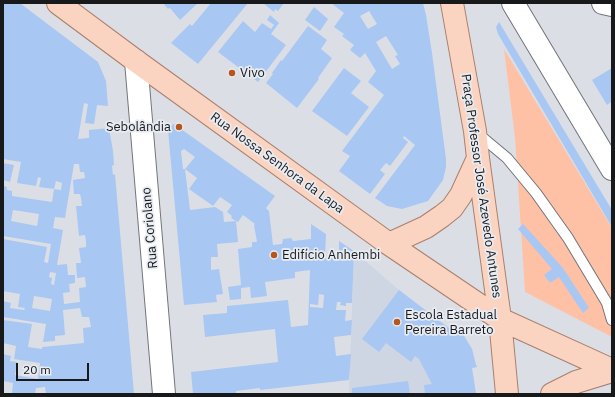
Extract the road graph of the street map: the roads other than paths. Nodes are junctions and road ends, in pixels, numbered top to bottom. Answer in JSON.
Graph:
{"nodes":[{"id":1,"x":58,"y":3,"type":"edge"},
{"id":2,"x":452,"y":3,"type":"edge"},
{"id":3,"x":513,"y":3,"type":"edge"},
{"id":4,"x":603,"y":3,"type":"edge"},
{"id":5,"x":612,"y":5,"type":"edge"},
{"id":6,"x":136,"y":61,"type":"junction"},
{"id":7,"x":476,"y":131,"type":"junction"},
{"id":8,"x":478,"y":158,"type":"junction"},
{"id":9,"x":612,"y":169,"type":"edge"},
{"id":10,"x":389,"y":244,"type":"junction"},
{"id":11,"x":500,"y":319,"type":"junction"},
{"id":12,"x":612,"y":320,"type":"edge"},
{"id":13,"x":612,"y":371,"type":"edge"},
{"id":14,"x":164,"y":394,"type":"edge"},
{"id":15,"x":507,"y":394,"type":"edge"},
{"id":16,"x":552,"y":394,"type":"edge"}],
"edges":[{"from":1,"to":6,"type":"main road","name":"Rua Nossa Senhora da Lapa"},
{"from":2,"to":7,"type":"main road","name":"Praça Professor José Azevedo Antunes"},
{"from":3,"to":9,"type":"street"},
{"from":4,"to":5,"type":"street"},
{"from":6,"to":10,"type":"main road","name":"Rua Nossa Senhora da Lapa"},
{"from":6,"to":14,"type":"street","name":"Rua Coriolano"},
{"from":7,"to":8,"type":"main road","name":"Praça Professor José Azevedo Antunes"},
{"from":7,"to":12,"type":"lane"},
{"from":8,"to":10,"type":"main road"},
{"from":8,"to":11,"type":"main road","name":"Praça Professor José Azevedo Antunes"},
{"from":10,"to":11,"type":"main road","name":"Rua Nossa Senhora da Lapa"},
{"from":11,"to":13,"type":"main road"},
{"from":11,"to":15,"type":"main road","name":"Praça Professor José Azevedo Antunes"},
{"from":13,"to":16,"type":"main road"}]}
